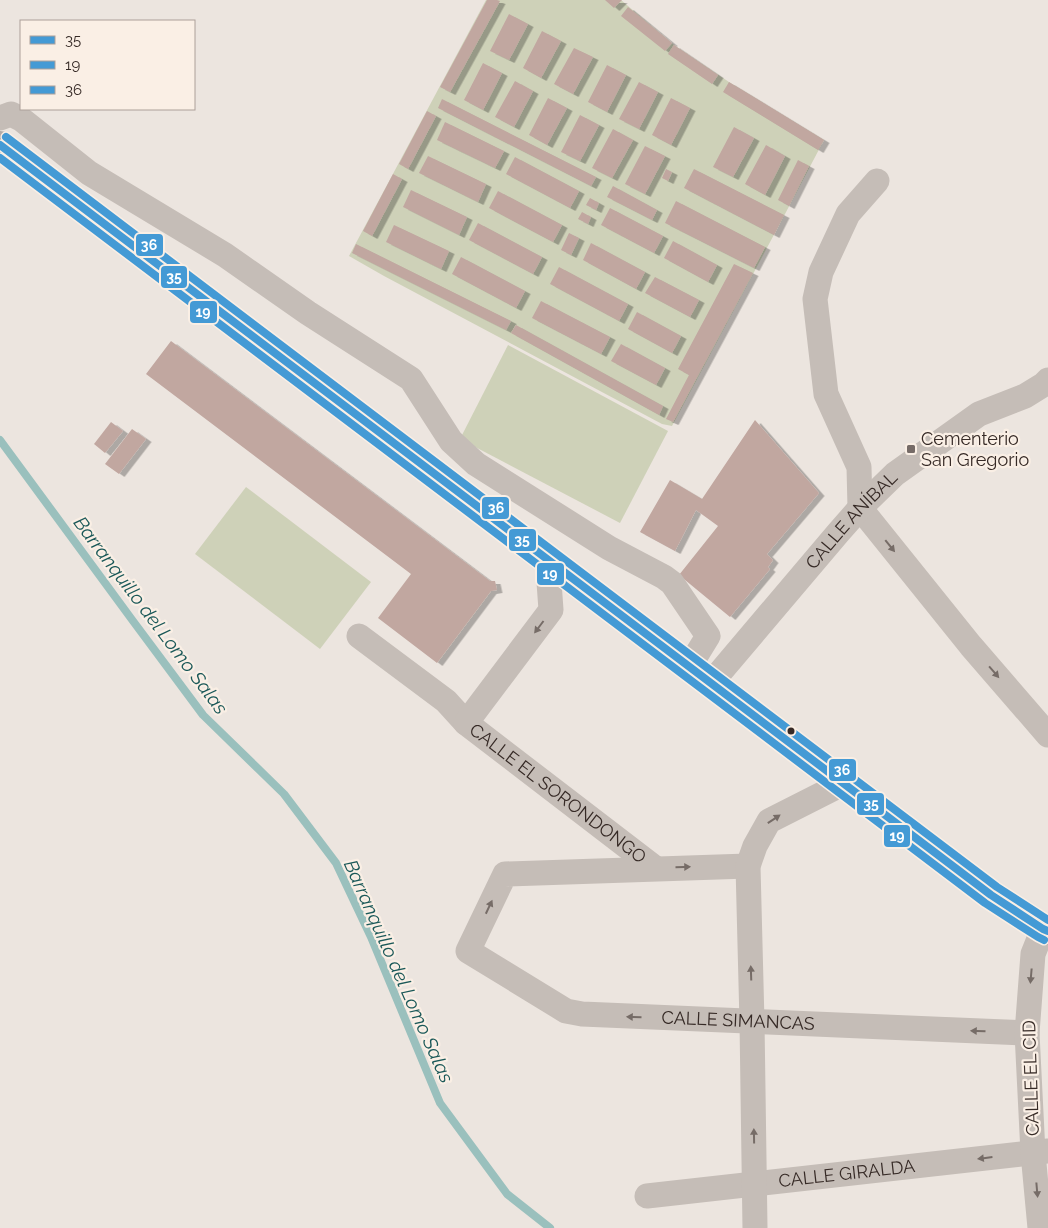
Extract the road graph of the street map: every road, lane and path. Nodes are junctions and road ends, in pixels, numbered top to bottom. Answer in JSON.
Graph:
{"nodes":[{"id":1,"x":0,"y":118,"type":"edge"},
{"id":2,"x":0,"y":145,"type":"edge"},
{"id":3,"x":877,"y":181,"type":"dead end"},
{"id":4,"x":1048,"y":380,"type":"edge"},
{"id":5,"x":860,"y":508,"type":"junction"},
{"id":6,"x":558,"y":567,"type":"junction"},
{"id":7,"x":359,"y":636,"type":"dead end"},
{"id":8,"x":690,"y":667,"type":"junction"},
{"id":9,"x":711,"y":684,"type":"junction"},
{"id":10,"x":466,"y":723,"type":"junction"},
{"id":11,"x":1048,"y":735,"type":"edge"},
{"id":12,"x":844,"y":783,"type":"junction"},
{"id":13,"x":748,"y":866,"type":"junction"},
{"id":14,"x":655,"y":868,"type":"junction"},
{"id":15,"x":1045,"y":930,"type":"edge"},
{"id":16,"x":752,"y":1022,"type":"junction"},
{"id":17,"x":1026,"y":1033,"type":"junction"},
{"id":18,"x":1041,"y":1152,"type":"edge"},
{"id":19,"x":755,"y":1185,"type":"junction"},
{"id":20,"x":647,"y":1196,"type":"dead end"},
{"id":21,"x":755,"y":1228,"type":"edge"},
{"id":22,"x":1040,"y":1228,"type":"edge"}],
"edges":[{"from":1,"to":8,"type":"street"},
{"from":2,"to":6,"type":"main road"},
{"from":3,"to":5,"type":"street"},
{"from":4,"to":5,"type":"street","name":"CALLE ANÍBAL"},
{"from":5,"to":9,"type":"street","name":"CALLE ANÍBAL"},
{"from":5,"to":11,"type":"street","one_way":true},
{"from":6,"to":8,"type":"main road"},
{"from":6,"to":10,"type":"street","name":"CALLE EL SORONDONGO","one_way":true},
{"from":7,"to":10,"type":"street"},
{"from":8,"to":9,"type":"main road"},
{"from":9,"to":12,"type":"main road"},
{"from":10,"to":14,"type":"street","name":"CALLE EL SORONDONGO"},
{"from":13,"to":12,"type":"street","one_way":true},
{"from":12,"to":15,"type":"main road"},
{"from":14,"to":13,"type":"street","one_way":true},
{"from":16,"to":13,"type":"street","one_way":true},
{"from":16,"to":14,"type":"street","name":"CALLE SIMANCAS","one_way":true},
{"from":15,"to":17,"type":"street","name":"CALLE EL CID","one_way":true},
{"from":17,"to":16,"type":"street","name":"CALLE SIMANCAS","one_way":true},
{"from":19,"to":16,"type":"street","one_way":true},
{"from":17,"to":18,"type":"street","name":"CALLE EL CID"},
{"from":18,"to":19,"type":"street","name":"CALLE GIRALDA","one_way":true},
{"from":18,"to":22,"type":"street","name":"CALLE EL CID","one_way":true},
{"from":19,"to":20,"type":"street","name":"CALLE GIRALDA"},
{"from":19,"to":21,"type":"street"}]}
